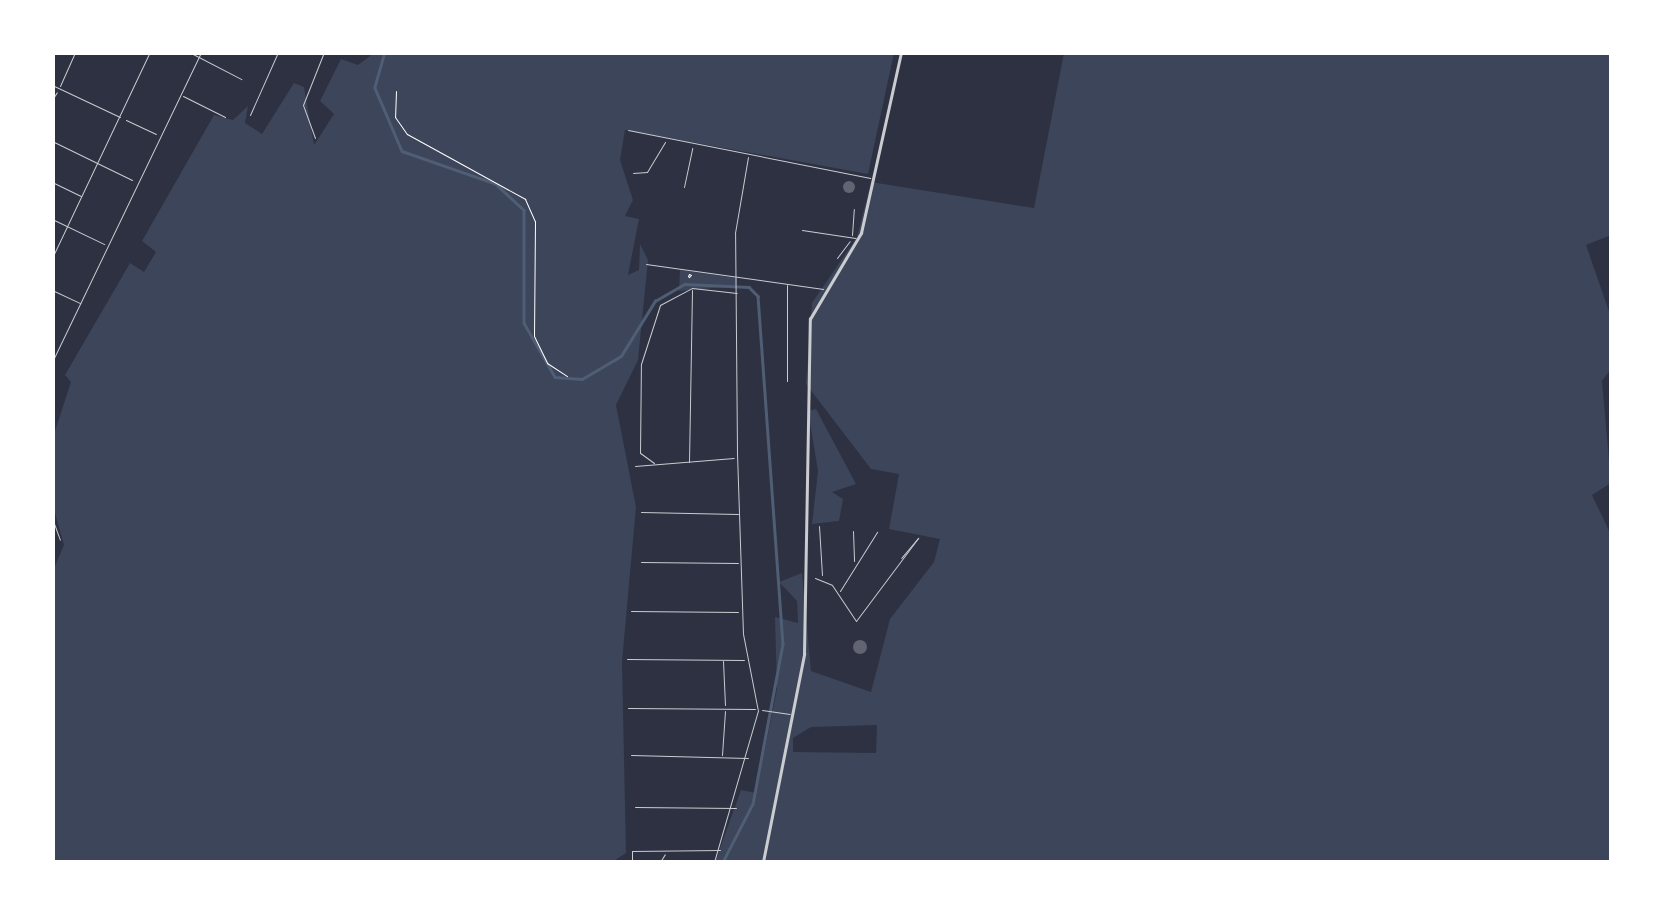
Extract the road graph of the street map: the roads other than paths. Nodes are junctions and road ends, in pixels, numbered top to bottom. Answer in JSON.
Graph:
{"nodes":[{"id":1,"x":76,"y":52,"type":"edge"},
{"id":2,"x":140,"y":52,"type":"edge"},
{"id":3,"x":189,"y":52,"type":"edge"},
{"id":4,"x":202,"y":52,"type":"edge"},
{"id":5,"x":278,"y":52,"type":"edge"},
{"id":6,"x":324,"y":52,"type":"edge"},
{"id":7,"x":900,"y":52,"type":"edge"},
{"id":8,"x":149,"y":54,"type":"edge"},
{"id":9,"x":199,"y":57,"type":"junction"},
{"id":10,"x":241,"y":79,"type":"dead end"},
{"id":11,"x":52,"y":85,"type":"edge"},
{"id":12,"x":58,"y":88,"type":"junction"},
{"id":13,"x":181,"y":95,"type":"junction"},
{"id":14,"x":52,"y":100,"type":"edge"},
{"id":15,"x":250,"y":114,"type":"dead end"},
{"id":16,"x":225,"y":117,"type":"dead end"},
{"id":17,"x":123,"y":118,"type":"junction"},
{"id":18,"x":628,"y":130,"type":"dead end"},
{"id":19,"x":159,"y":136,"type":"junction"},
{"id":20,"x":315,"y":138,"type":"dead end"},
{"id":21,"x":666,"y":138,"type":"junction"},
{"id":22,"x":52,"y":141,"type":"edge"},
{"id":23,"x":693,"y":145,"type":"junction"},
{"id":24,"x":748,"y":158,"type":"junction"},
{"id":25,"x":101,"y":165,"type":"junction"},
{"id":26,"x":633,"y":174,"type":"dead end"},
{"id":27,"x":873,"y":178,"type":"junction"},
{"id":28,"x":135,"y":181,"type":"junction"},
{"id":29,"x":52,"y":182,"type":"edge"},
{"id":30,"x":684,"y":186,"type":"dead end"},
{"id":31,"x":84,"y":197,"type":"junction"},
{"id":32,"x":854,"y":209,"type":"dead end"},
{"id":33,"x":52,"y":219,"type":"edge"},
{"id":34,"x":68,"y":227,"type":"junction"},
{"id":35,"x":802,"y":230,"type":"dead end"},
{"id":36,"x":852,"y":238,"type":"junction"},
{"id":37,"x":858,"y":238,"type":"junction"},
{"id":38,"x":106,"y":245,"type":"junction"},
{"id":39,"x":52,"y":258,"type":"edge"},
{"id":40,"x":837,"y":258,"type":"dead end"},
{"id":41,"x":646,"y":264,"type":"dead end"},
{"id":42,"x":741,"y":278,"type":"junction"},
{"id":43,"x":787,"y":282,"type":"junction"},
{"id":44,"x":692,"y":288,"type":"junction"},
{"id":45,"x":823,"y":289,"type":"junction"},
{"id":46,"x":52,"y":290,"type":"edge"},
{"id":47,"x":740,"y":294,"type":"junction"},
{"id":48,"x":83,"y":304,"type":"junction"},
{"id":49,"x":52,"y":362,"type":"edge"},
{"id":50,"x":787,"y":380,"type":"dead end"},
{"id":51,"x":737,"y":458,"type":"junction"},
{"id":52,"x":689,"y":462,"type":"junction"},
{"id":53,"x":654,"y":463,"type":"junction"},
{"id":54,"x":635,"y":466,"type":"dead end"},
{"id":55,"x":641,"y":512,"type":"dead end"},
{"id":56,"x":740,"y":514,"type":"junction"},
{"id":57,"x":52,"y":518,"type":"edge"},
{"id":58,"x":819,"y":526,"type":"dead end"},
{"id":59,"x":853,"y":531,"type":"dead end"},
{"id":60,"x":877,"y":532,"type":"dead end"},
{"id":61,"x":60,"y":540,"type":"dead end"},
{"id":62,"x":901,"y":558,"type":"dead end"},
{"id":63,"x":641,"y":562,"type":"dead end"},
{"id":64,"x":741,"y":563,"type":"junction"},
{"id":65,"x":855,"y":564,"type":"junction"},
{"id":66,"x":815,"y":578,"type":"dead end"},
{"id":67,"x":822,"y":578,"type":"junction"},
{"id":68,"x":837,"y":593,"type":"junction"},
{"id":69,"x":632,"y":611,"type":"dead end"},
{"id":70,"x":742,"y":612,"type":"junction"},
{"id":71,"x":627,"y":659,"type":"dead end"},
{"id":72,"x":723,"y":660,"type":"junction"},
{"id":73,"x":748,"y":660,"type":"junction"},
{"id":74,"x":628,"y":708,"type":"dead end"},
{"id":75,"x":725,"y":709,"type":"junction"},
{"id":76,"x":758,"y":710,"type":"junction"},
{"id":77,"x":793,"y":714,"type":"junction"},
{"id":78,"x":631,"y":755,"type":"dead end"},
{"id":79,"x":722,"y":758,"type":"junction"},
{"id":80,"x":748,"y":758,"type":"junction"},
{"id":81,"x":635,"y":807,"type":"dead end"},
{"id":82,"x":736,"y":808,"type":"junction"},
{"id":83,"x":721,"y":850,"type":"junction"},
{"id":84,"x":666,"y":851,"type":"junction"},
{"id":85,"x":632,"y":862,"type":"edge"},
{"id":86,"x":660,"y":862,"type":"edge"},
{"id":87,"x":714,"y":862,"type":"edge"},
{"id":88,"x":763,"y":862,"type":"edge"}],
"edges":[{"from":1,"to":12,"type":"street"},
{"from":2,"to":8,"type":"street"},
{"from":3,"to":9,"type":"street"},
{"from":4,"to":9,"type":"street"},
{"from":5,"to":15,"type":"street"},
{"from":6,"to":20,"type":"street"},
{"from":7,"to":27,"type":"street"},
{"from":8,"to":17,"type":"street"},
{"from":9,"to":10,"type":"street"},
{"from":9,"to":13,"type":"street"},
{"from":11,"to":12,"type":"street"},
{"from":12,"to":14,"type":"street"},
{"from":12,"to":17,"type":"street"},
{"from":13,"to":16,"type":"street"},
{"from":13,"to":19,"type":"street"},
{"from":17,"to":19,"type":"street"},
{"from":17,"to":25,"type":"street"},
{"from":18,"to":21,"type":"street"},
{"from":19,"to":28,"type":"street"},
{"from":21,"to":23,"type":"street"},
{"from":21,"to":26,"type":"street"},
{"from":22,"to":25,"type":"street"},
{"from":23,"to":24,"type":"street"},
{"from":23,"to":30,"type":"street"},
{"from":24,"to":27,"type":"street"},
{"from":24,"to":42,"type":"street"},
{"from":25,"to":28,"type":"street"},
{"from":25,"to":31,"type":"street"},
{"from":27,"to":37,"type":"street"},
{"from":28,"to":38,"type":"street"},
{"from":29,"to":31,"type":"street"},
{"from":31,"to":34,"type":"street"},
{"from":32,"to":36,"type":"street"},
{"from":33,"to":34,"type":"street"},
{"from":34,"to":38,"type":"street"},
{"from":34,"to":39,"type":"street"},
{"from":35,"to":36,"type":"street"},
{"from":36,"to":37,"type":"street"},
{"from":36,"to":40,"type":"street"},
{"from":37,"to":45,"type":"street"},
{"from":38,"to":48,"type":"street"},
{"from":41,"to":42,"type":"street"},
{"from":42,"to":43,"type":"street"},
{"from":42,"to":47,"type":"street"},
{"from":43,"to":45,"type":"street"},
{"from":43,"to":50,"type":"street"},
{"from":44,"to":47,"type":"street"},
{"from":44,"to":52,"type":"street"},
{"from":44,"to":53,"type":"street"},
{"from":45,"to":77,"type":"street"},
{"from":46,"to":48,"type":"street"},
{"from":47,"to":51,"type":"street"},
{"from":48,"to":49,"type":"street"},
{"from":51,"to":52,"type":"street"},
{"from":51,"to":56,"type":"street"},
{"from":52,"to":53,"type":"street"},
{"from":53,"to":54,"type":"street"},
{"from":55,"to":56,"type":"street"},
{"from":56,"to":64,"type":"street"},
{"from":57,"to":61,"type":"street"},
{"from":58,"to":67,"type":"street"},
{"from":59,"to":65,"type":"street"},
{"from":60,"to":65,"type":"street"},
{"from":62,"to":68,"type":"street"},
{"from":63,"to":64,"type":"street"},
{"from":64,"to":70,"type":"street"},
{"from":65,"to":68,"type":"street"},
{"from":66,"to":67,"type":"street"},
{"from":67,"to":68,"type":"street"},
{"from":69,"to":70,"type":"street"},
{"from":70,"to":73,"type":"street"},
{"from":71,"to":72,"type":"street"},
{"from":72,"to":73,"type":"street"},
{"from":72,"to":75,"type":"street"},
{"from":73,"to":76,"type":"street"},
{"from":74,"to":75,"type":"street"},
{"from":75,"to":76,"type":"street"},
{"from":75,"to":79,"type":"street"},
{"from":76,"to":77,"type":"street"},
{"from":76,"to":80,"type":"street"},
{"from":77,"to":88,"type":"street"},
{"from":78,"to":79,"type":"street"},
{"from":79,"to":80,"type":"street"},
{"from":80,"to":82,"type":"street"},
{"from":81,"to":82,"type":"street"},
{"from":82,"to":83,"type":"street"},
{"from":83,"to":84,"type":"street"},
{"from":83,"to":87,"type":"street"},
{"from":84,"to":85,"type":"street"},
{"from":84,"to":86,"type":"street"}]}
